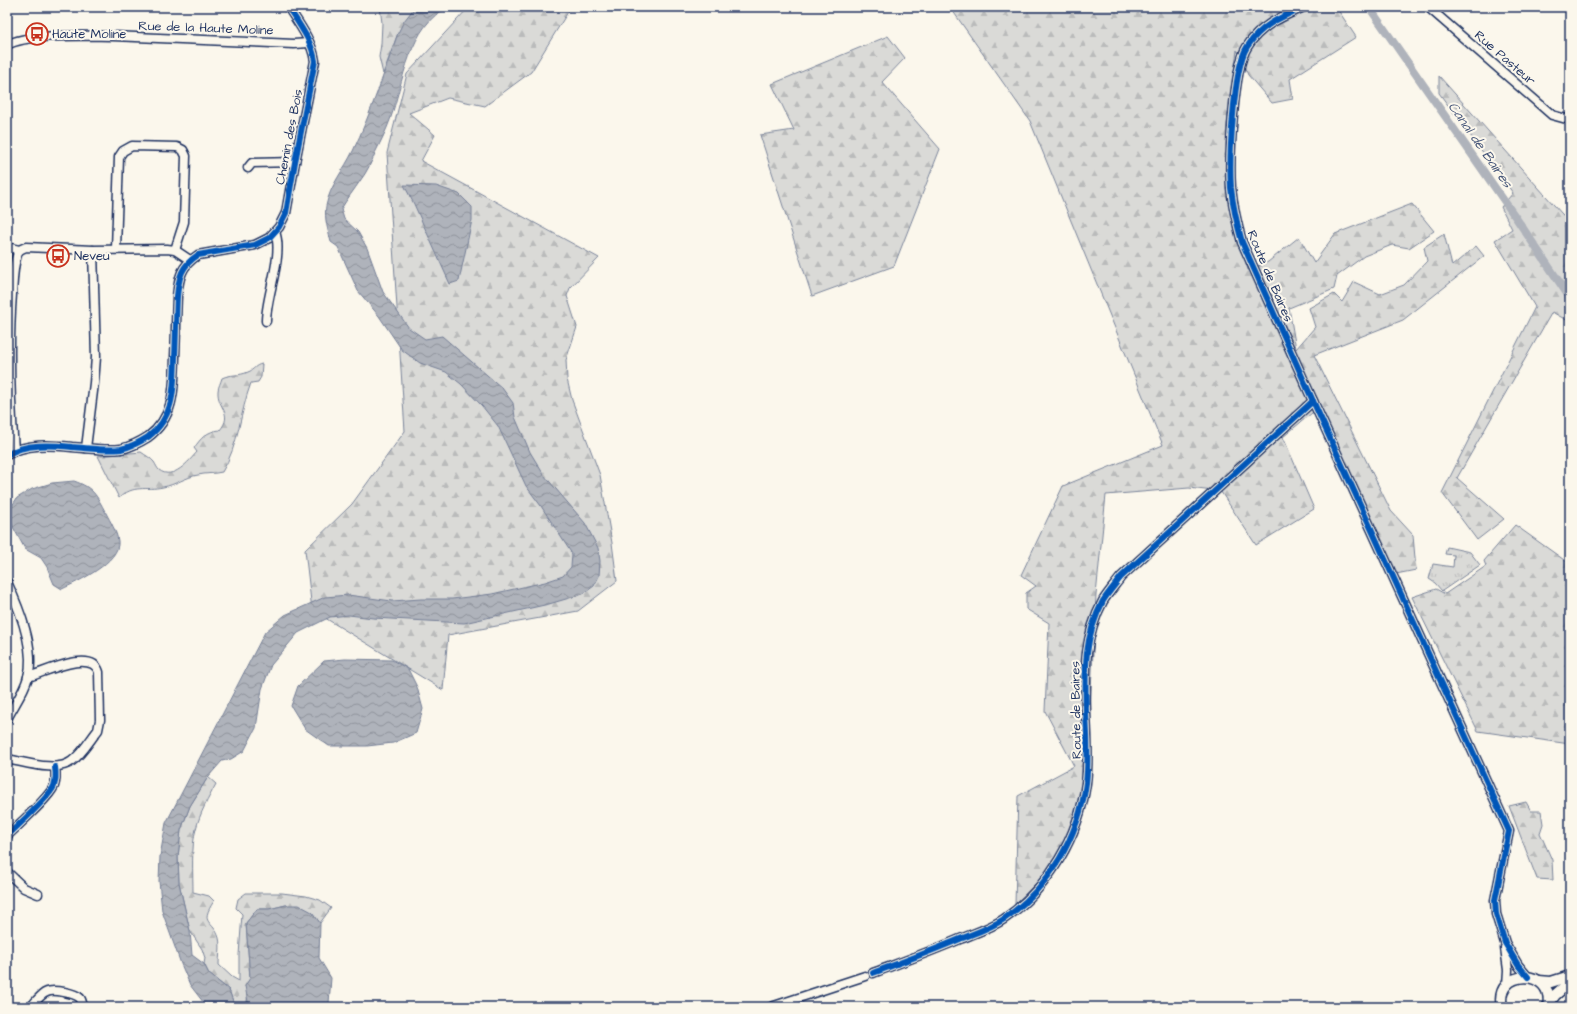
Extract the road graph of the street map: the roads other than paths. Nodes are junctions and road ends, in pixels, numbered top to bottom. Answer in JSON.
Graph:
{"nodes":[{"id":1,"x":288,"y":7,"type":"edge"},
{"id":2,"x":1304,"y":7,"type":"edge"},
{"id":3,"x":1428,"y":7,"type":"edge"},
{"id":4,"x":9,"y":42,"type":"edge"},
{"id":5,"x":309,"y":43,"type":"junction"},
{"id":6,"x":1570,"y":120,"type":"edge"},
{"id":7,"x":295,"y":162,"type":"junction"},
{"id":8,"x":248,"y":168,"type":"dead end"},
{"id":9,"x":275,"y":232,"type":"junction"},
{"id":10,"x":7,"y":247,"type":"edge"},
{"id":11,"x":116,"y":249,"type":"junction"},
{"id":12,"x":19,"y":250,"type":"junction"},
{"id":13,"x":93,"y":250,"type":"junction"},
{"id":14,"x":175,"y":250,"type":"junction"},
{"id":15,"x":190,"y":260,"type":"junction"},
{"id":16,"x":266,"y":321,"type":"dead end"},
{"id":17,"x":1313,"y":401,"type":"junction"},
{"id":18,"x":86,"y":448,"type":"junction"},
{"id":19,"x":10,"y":452,"type":"edge"},
{"id":20,"x":7,"y":582,"type":"edge"},
{"id":21,"x":28,"y":677,"type":"junction"},
{"id":22,"x":7,"y":718,"type":"edge"},
{"id":23,"x":7,"y":760,"type":"edge"},
{"id":24,"x":55,"y":768,"type":"junction"},
{"id":25,"x":7,"y":836,"type":"edge"},
{"id":26,"x":7,"y":872,"type":"edge"},
{"id":27,"x":38,"y":894,"type":"dead end"},
{"id":28,"x":1505,"y":943,"type":"junction"},
{"id":29,"x":1570,"y":976,"type":"edge"},
{"id":30,"x":1528,"y":977,"type":"junction"},
{"id":31,"x":1539,"y":981,"type":"junction"},
{"id":32,"x":1570,"y":982,"type":"edge"},
{"id":33,"x":1507,"y":985,"type":"junction"},
{"id":34,"x":1548,"y":1005,"type":"edge"},
{"id":35,"x":31,"y":1007,"type":"edge"},
{"id":36,"x":83,"y":1007,"type":"edge"},
{"id":37,"x":771,"y":1007,"type":"edge"},
{"id":38,"x":1502,"y":1007,"type":"edge"}],
"edges":[{"from":1,"to":5,"type":"street","name":"Chemin des Bois"},
{"from":2,"to":17,"type":"street","name":"Route de Baires"},
{"from":3,"to":6,"type":"street","name":"Rue Pasteur"},
{"from":4,"to":5,"type":"street","name":"Rue de la Haute Moline"},
{"from":5,"to":7,"type":"street","name":"Chemin des Bois"},
{"from":7,"to":8,"type":"street","name":"Chemin des Bois"},
{"from":7,"to":9,"type":"street","name":"Chemin des Bois"},
{"from":9,"to":15,"type":"street"},
{"from":9,"to":16,"type":"street"},
{"from":10,"to":12,"type":"street"},
{"from":11,"to":13,"type":"street"},
{"from":11,"to":14,"type":"street"},
{"from":11,"to":14,"type":"street"},
{"from":12,"to":13,"type":"street"},
{"from":12,"to":19,"type":"street"},
{"from":13,"to":18,"type":"street"},
{"from":14,"to":15,"type":"street"},
{"from":15,"to":18,"type":"street"},
{"from":17,"to":28,"type":"street","name":"Route de Baires"},
{"from":17,"to":37,"type":"street","name":"Route de Baires"},
{"from":18,"to":19,"type":"street"},
{"from":20,"to":21,"type":"street"},
{"from":21,"to":22,"type":"street"},
{"from":21,"to":24,"type":"street"},
{"from":23,"to":24,"type":"street"},
{"from":24,"to":25,"type":"street"},
{"from":26,"to":27,"type":"street"},
{"from":28,"to":30,"type":"street"},
{"from":28,"to":33,"type":"street"},
{"from":29,"to":31,"type":"main road"},
{"from":30,"to":31,"type":"main road"},
{"from":30,"to":33,"type":"main road"},
{"from":31,"to":34,"type":"main road"},
{"from":32,"to":34,"type":"main road"},
{"from":33,"to":38,"type":"main road"},
{"from":35,"to":36,"type":"street"}]}
